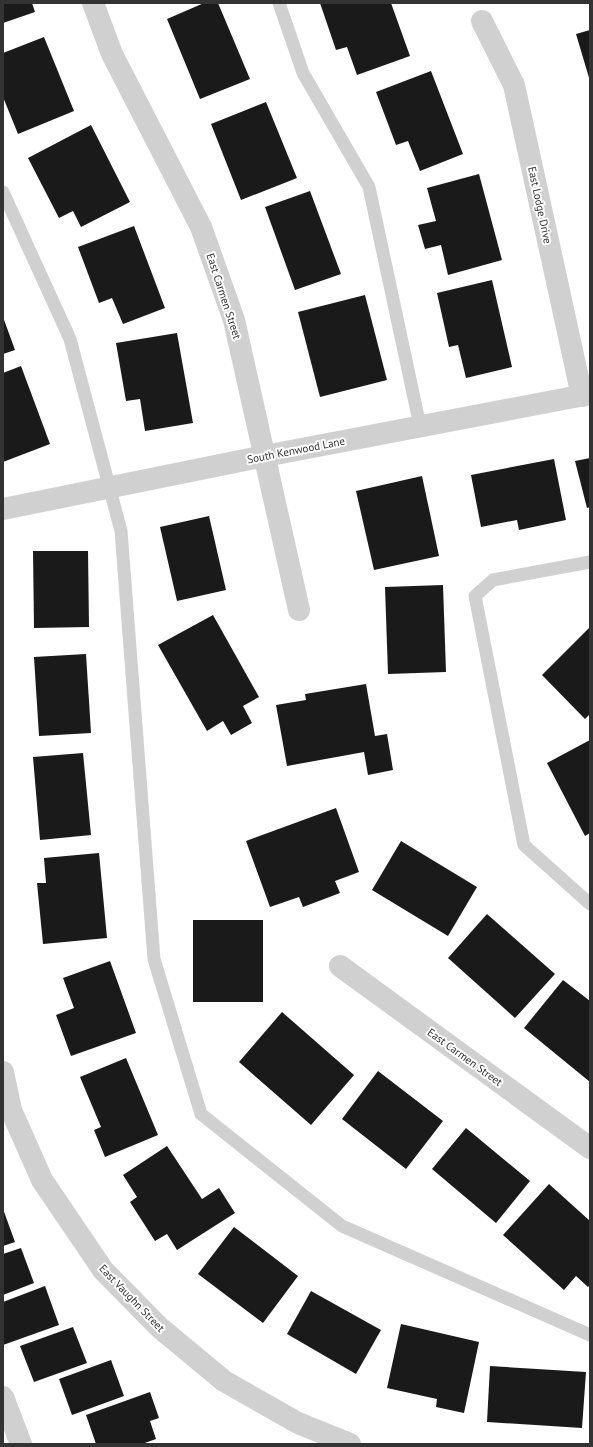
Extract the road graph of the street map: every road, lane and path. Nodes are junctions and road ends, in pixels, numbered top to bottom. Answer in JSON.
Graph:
{"nodes":[{"id":1,"x":93,"y":3,"type":"edge"},
{"id":2,"x":279,"y":3,"type":"edge"},
{"id":3,"x":482,"y":21,"type":"dead end"},
{"id":4,"x":3,"y":192,"type":"edge"},
{"id":5,"x":586,"y":395,"type":"edge"},
{"id":6,"x":420,"y":426,"type":"junction"},
{"id":7,"x":265,"y":456,"type":"junction"},
{"id":8,"x":110,"y":486,"type":"junction"},
{"id":9,"x":3,"y":508,"type":"edge"},
{"id":10,"x":590,"y":562,"type":"edge"},
{"id":11,"x":299,"y":610,"type":"dead end"},
{"id":12,"x":590,"y":904,"type":"edge"},
{"id":13,"x":340,"y":966,"type":"dead end"},
{"id":14,"x":3,"y":1072,"type":"edge"},
{"id":15,"x":7,"y":1111,"type":"edge"},
{"id":16,"x":590,"y":1148,"type":"edge"},
{"id":17,"x":590,"y":1335,"type":"edge"},
{"id":18,"x":3,"y":1397,"type":"edge"},
{"id":19,"x":21,"y":1444,"type":"edge"},
{"id":20,"x":350,"y":1444,"type":"edge"}],
"edges":[{"from":1,"to":7,"type":"street","name":"East Carmen Street"},
{"from":2,"to":6,"type":"lane"},
{"from":3,"to":5,"type":"street","name":"East Lodge Drive"},
{"from":4,"to":8,"type":"lane"},
{"from":5,"to":6,"type":"street","name":"South Kenwood Lane"},
{"from":6,"to":7,"type":"street","name":"South Kenwood Lane"},
{"from":7,"to":8,"type":"street","name":"South Kenwood Lane"},
{"from":7,"to":11,"type":"street","name":"East Carmen Street"},
{"from":8,"to":9,"type":"street","name":"South Kenwood Lane"},
{"from":8,"to":17,"type":"lane"},
{"from":10,"to":12,"type":"lane"},
{"from":13,"to":16,"type":"street","name":"East Carmen Street"},
{"from":14,"to":15,"type":"street","name":"East Vaughn Street"},
{"from":15,"to":20,"type":"street","name":"East Vaughn Street"},
{"from":18,"to":19,"type":"street"}]}
